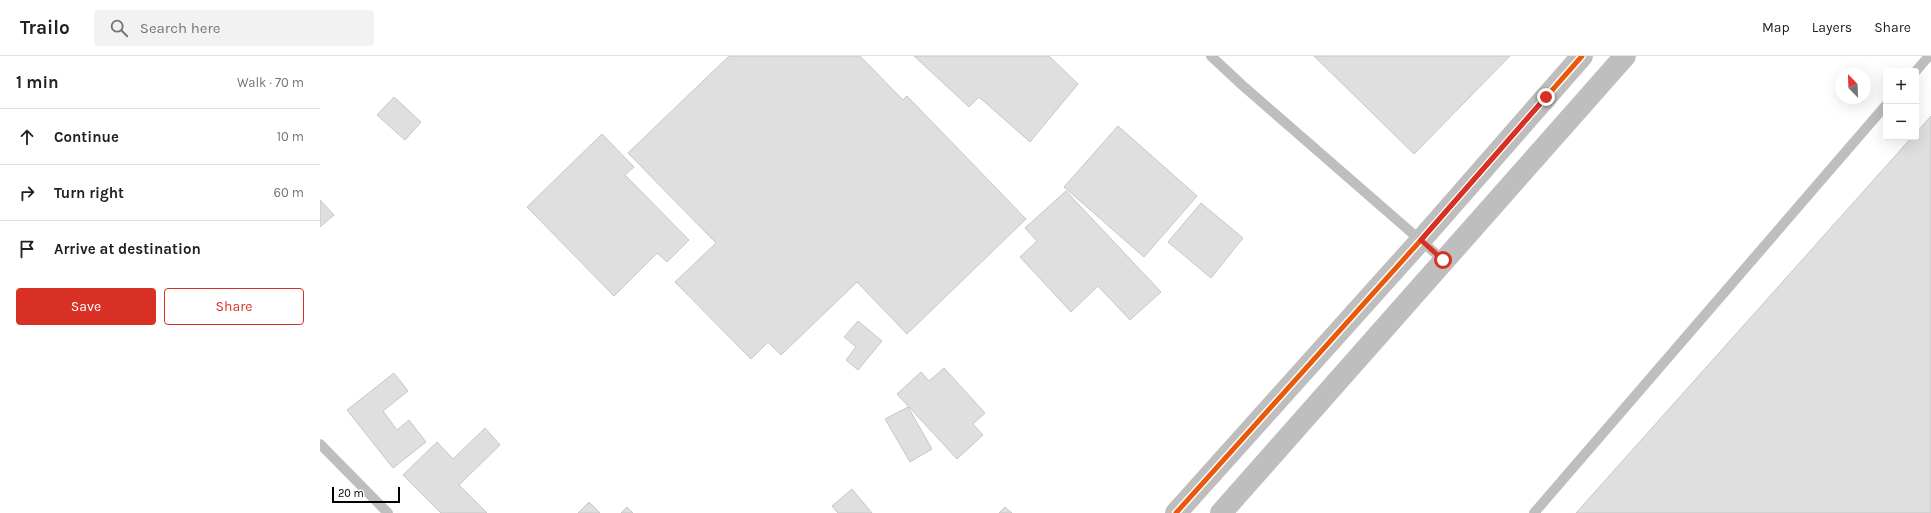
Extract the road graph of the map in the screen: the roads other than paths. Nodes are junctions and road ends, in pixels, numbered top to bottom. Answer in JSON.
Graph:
{"nodes":[{"id":1,"x":1211,"y":56,"type":"edge"},
{"id":2,"x":1582,"y":56,"type":"edge"},
{"id":3,"x":1625,"y":56,"type":"edge"},
{"id":4,"x":1929,"y":56,"type":"edge"},
{"id":5,"x":1919,"y":68,"type":"edge"},
{"id":6,"x":1883,"y":108,"type":"edge"},
{"id":7,"x":1421,"y":240,"type":"junction"},
{"id":8,"x":1443,"y":260,"type":"junction"},
{"id":9,"x":320,"y":444,"type":"edge"},
{"id":10,"x":388,"y":513,"type":"edge"},
{"id":11,"x":1176,"y":513,"type":"edge"},
{"id":12,"x":1221,"y":513,"type":"edge"},
{"id":13,"x":1534,"y":513,"type":"edge"}],
"edges":[{"from":1,"to":7,"type":"lane"},
{"from":2,"to":7,"type":"street"},
{"from":3,"to":8,"type":"street"},
{"from":4,"to":5,"type":"lane"},
{"from":6,"to":13,"type":"lane"},
{"from":7,"to":8,"type":"lane"},
{"from":7,"to":11,"type":"street"},
{"from":8,"to":12,"type":"street"},
{"from":9,"to":10,"type":"lane"}]}
